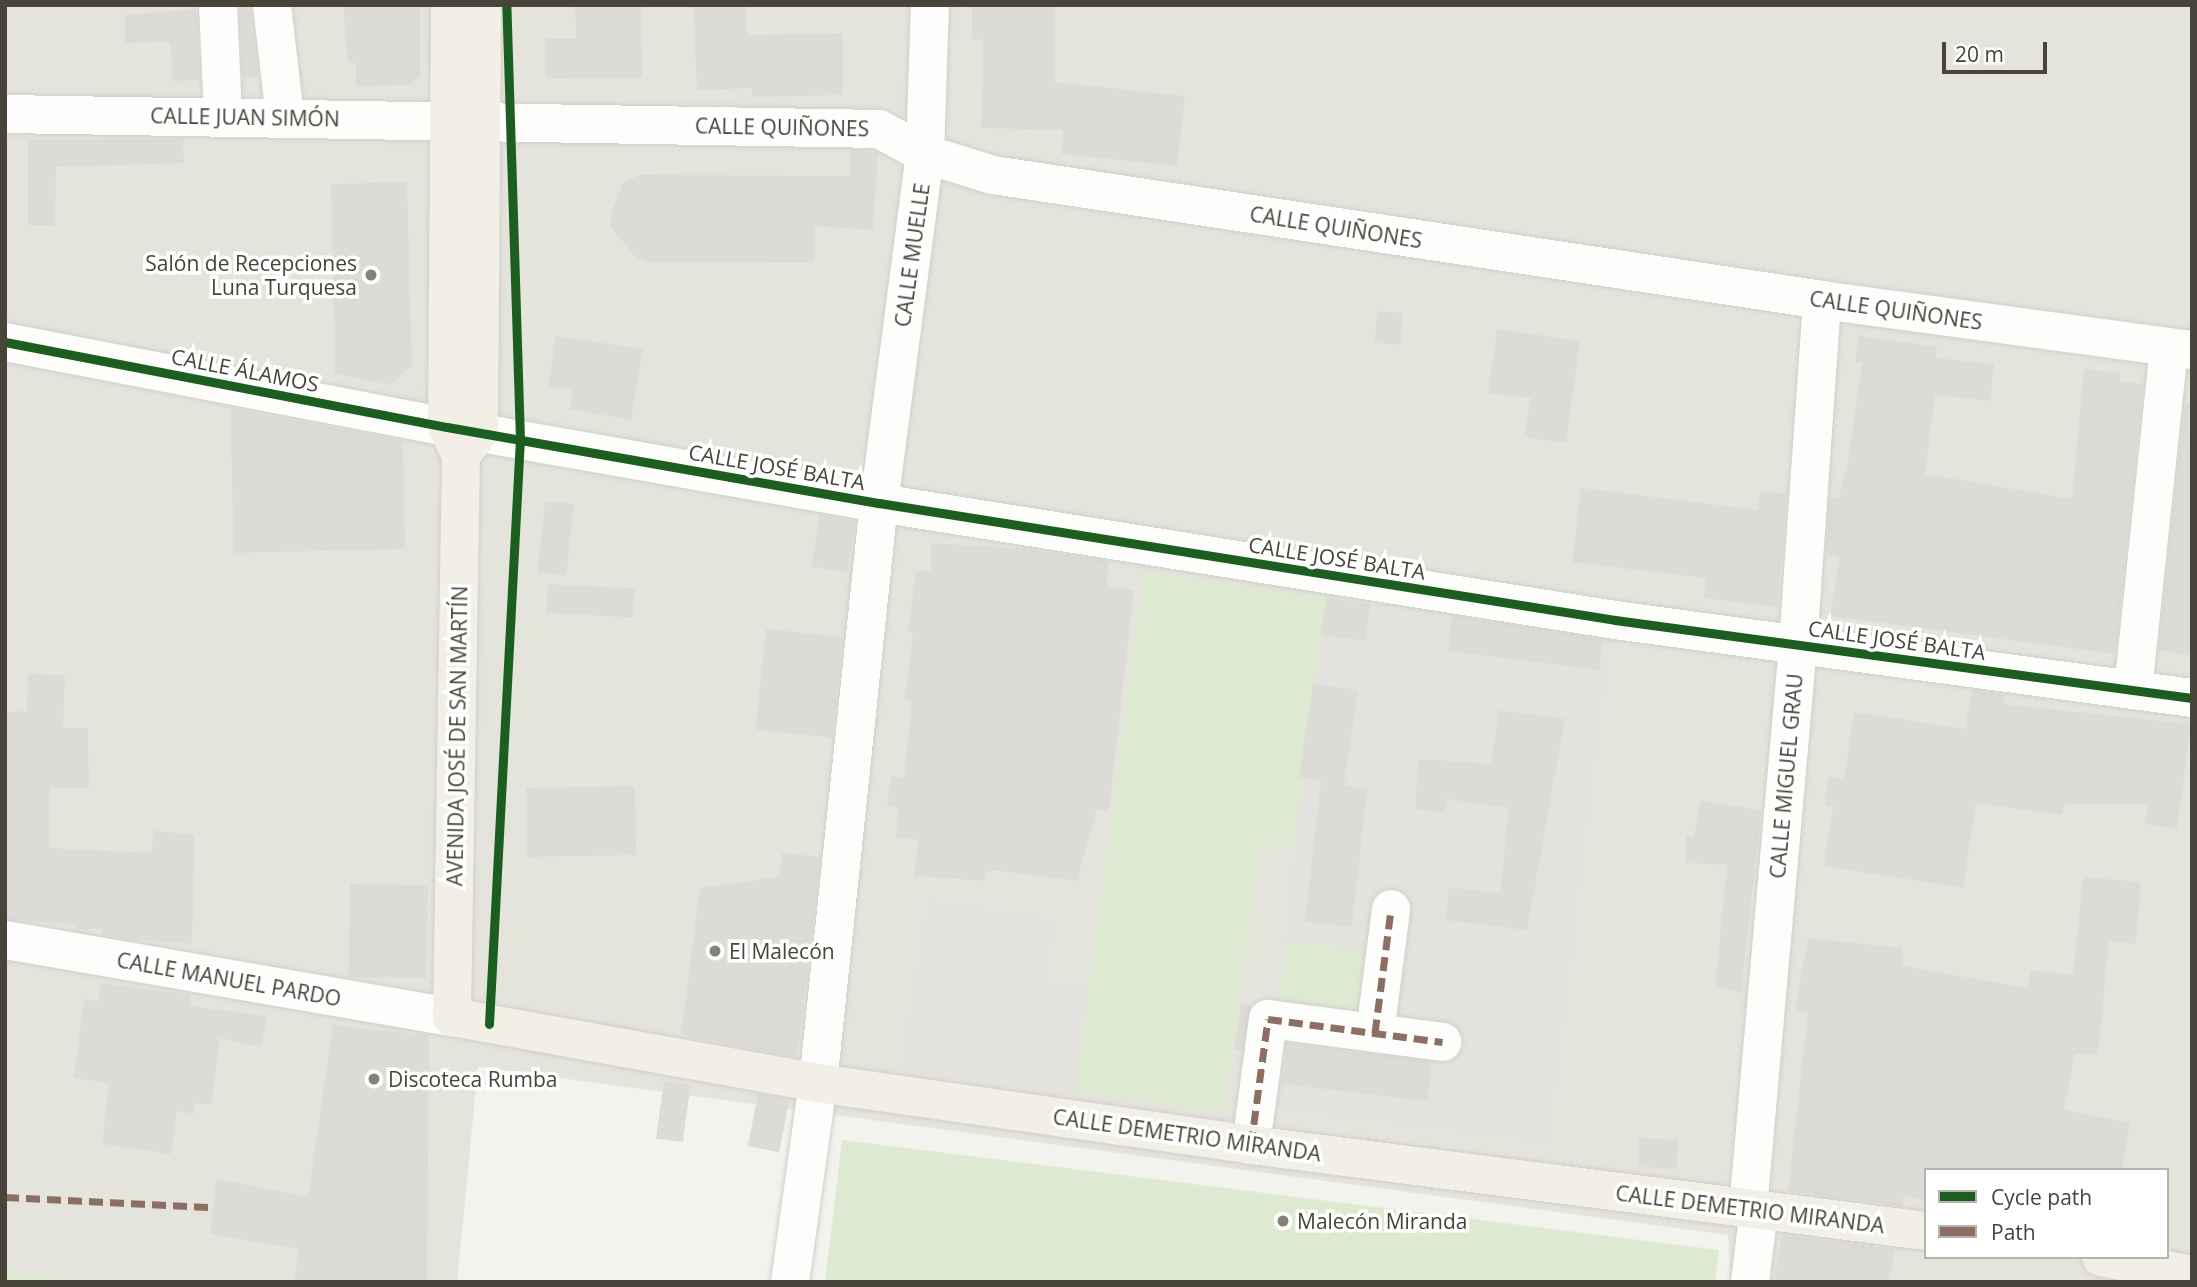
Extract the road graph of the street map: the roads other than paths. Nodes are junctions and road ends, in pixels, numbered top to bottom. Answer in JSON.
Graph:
{"nodes":[{"id":1,"x":218,"y":5,"type":"edge"},
{"id":2,"x":272,"y":5,"type":"edge"},
{"id":3,"x":450,"y":5,"type":"edge"},
{"id":4,"x":482,"y":5,"type":"edge"},
{"id":5,"x":930,"y":5,"type":"edge"},
{"id":6,"x":5,"y":114,"type":"edge"},
{"id":7,"x":223,"y":116,"type":"junction"},
{"id":8,"x":285,"y":117,"type":"junction"},
{"id":9,"x":468,"y":120,"type":"junction"},
{"id":10,"x":925,"y":154,"type":"junction"},
{"id":11,"x":1822,"y":300,"type":"junction"},
{"id":12,"x":5,"y":342,"type":"edge"},
{"id":13,"x":2180,"y":349,"type":"edge"},
{"id":14,"x":463,"y":438,"type":"junction"},
{"id":15,"x":879,"y":503,"type":"junction"},
{"id":16,"x":1798,"y":645,"type":"junction"},
{"id":17,"x":2133,"y":690,"type":"junction"},
{"id":18,"x":2192,"y":698,"type":"edge"},
{"id":19,"x":1391,"y":909,"type":"dead end"},
{"id":20,"x":5,"y":940,"type":"edge"},
{"id":21,"x":452,"y":1017,"type":"junction"},
{"id":22,"x":1375,"y":1033,"type":"junction"},
{"id":23,"x":1442,"y":1042,"type":"dead end"},
{"id":24,"x":818,"y":1083,"type":"junction"},
{"id":25,"x":1251,"y":1145,"type":"junction"},
{"id":26,"x":1753,"y":1209,"type":"junction"},
{"id":27,"x":1924,"y":1231,"type":"edge"},
{"id":28,"x":2111,"y":1259,"type":"edge"},
{"id":29,"x":2192,"y":1275,"type":"edge"},
{"id":30,"x":790,"y":1282,"type":"edge"},
{"id":31,"x":1750,"y":1282,"type":"edge"}],
"edges":[{"from":1,"to":7,"type":"street"},
{"from":2,"to":8,"type":"street"},
{"from":3,"to":9,"type":"main road","name":"AVENIDA JOSÉ DE SAN MARTÍN"},
{"from":4,"to":9,"type":"main road","name":"AVENIDA JOSÉ DE SAN MARTÍN"},
{"from":5,"to":10,"type":"street","name":"CALLE MUELLE"},
{"from":6,"to":7,"type":"street","name":"CALLE JUAN SIMÓN"},
{"from":7,"to":8,"type":"street","name":"CALLE JUAN SIMÓN"},
{"from":8,"to":9,"type":"street","name":"CALLE JUAN SIMÓN"},
{"from":9,"to":10,"type":"street","name":"CALLE QUIÑONES"},
{"from":9,"to":14,"type":"main road","name":"AVENIDA JOSÉ DE SAN MARTÍN"},
{"from":10,"to":11,"type":"street","name":"CALLE QUIÑONES"},
{"from":10,"to":15,"type":"street","name":"CALLE MUELLE"},
{"from":11,"to":13,"type":"street","name":"CALLE QUIÑONES"},
{"from":11,"to":16,"type":"street","name":"CALLE MIGUEL GRAU"},
{"from":12,"to":14,"type":"street","name":"CALLE ÁLAMOS"},
{"from":13,"to":17,"type":"street"},
{"from":14,"to":15,"type":"street","name":"CALLE JOSÉ BALTA"},
{"from":14,"to":21,"type":"main road","name":"AVENIDA JOSÉ DE SAN MARTÍN"},
{"from":15,"to":16,"type":"street","name":"CALLE JOSÉ BALTA"},
{"from":15,"to":24,"type":"street","name":"CALLE MUELLE"},
{"from":16,"to":17,"type":"street","name":"CALLE JOSÉ BALTA"},
{"from":16,"to":26,"type":"street","name":"CALLE MIGUEL GRAU"},
{"from":17,"to":18,"type":"street","name":"CALLE JOSÉ BALTA"},
{"from":19,"to":22,"type":"street"},
{"from":20,"to":21,"type":"street","name":"CALLE MANUEL PARDO"},
{"from":21,"to":24,"type":"main road","name":"CALLE DEMETRIO MIRANDA"},
{"from":22,"to":23,"type":"street"},
{"from":22,"to":25,"type":"street"},
{"from":24,"to":25,"type":"main road","name":"CALLE DEMETRIO MIRANDA"},
{"from":24,"to":30,"type":"street","name":"CALLE MUELLE"},
{"from":25,"to":26,"type":"main road","name":"CALLE DEMETRIO MIRANDA"},
{"from":26,"to":27,"type":"main road","name":"CALLE DEMETRIO MIRANDA"},
{"from":26,"to":31,"type":"street","name":"CALLE MIGUEL GRAU"},
{"from":28,"to":29,"type":"main road"}]}
